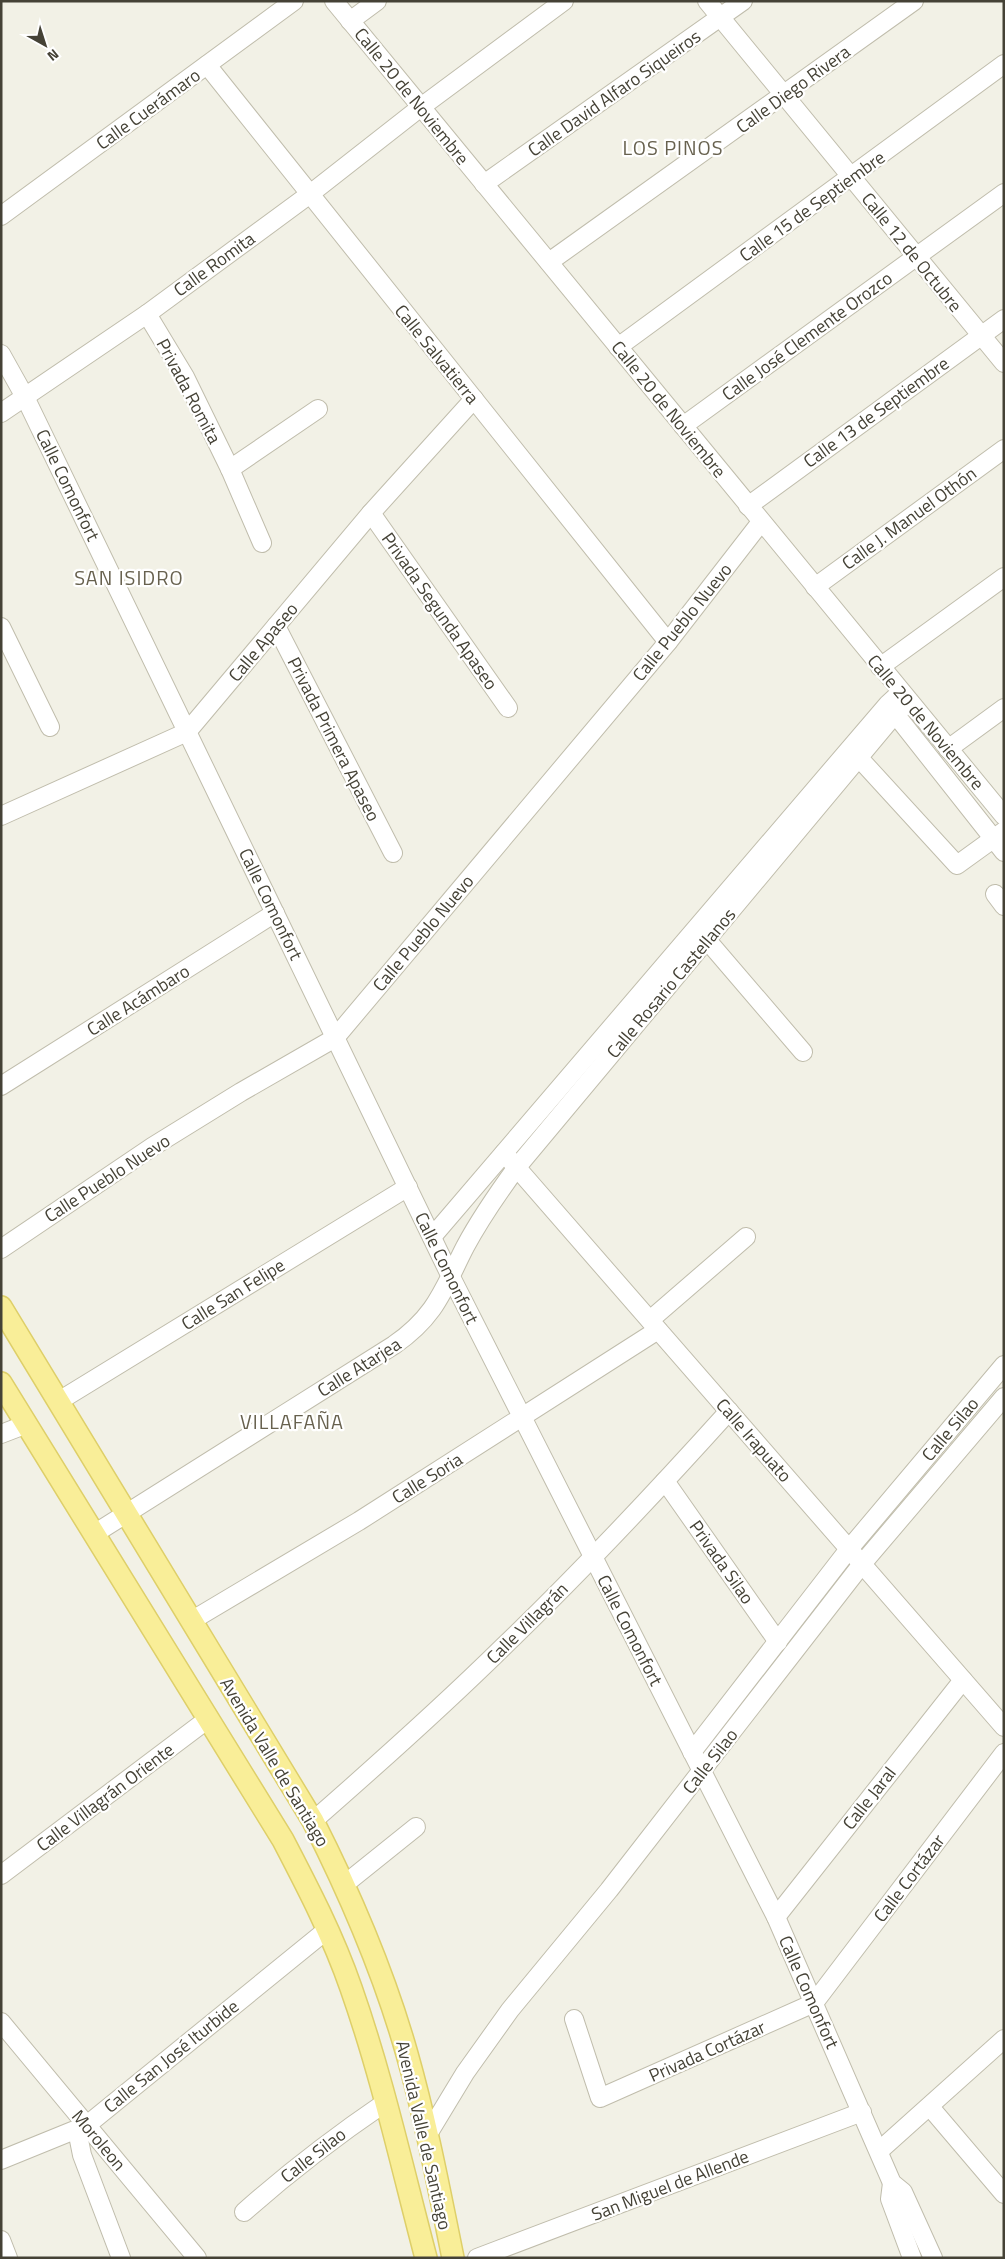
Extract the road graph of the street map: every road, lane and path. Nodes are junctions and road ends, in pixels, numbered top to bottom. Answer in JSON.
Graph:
{"nodes":[{"id":1,"x":294,"y":1,"type":"edge"},
{"id":2,"x":334,"y":1,"type":"edge"},
{"id":3,"x":377,"y":1,"type":"edge"},
{"id":4,"x":546,"y":1,"type":"edge"},
{"id":5,"x":564,"y":1,"type":"edge"},
{"id":6,"x":707,"y":1,"type":"edge"},
{"id":7,"x":744,"y":1,"type":"edge"},
{"id":8,"x":914,"y":1,"type":"edge"},
{"id":9,"x":720,"y":18,"type":"junction"},
{"id":10,"x":350,"y":21,"type":"junction"},
{"id":11,"x":1004,"y":64,"type":"edge"},
{"id":12,"x":207,"y":65,"type":"junction"},
{"id":13,"x":785,"y":95,"type":"junction"},
{"id":14,"x":417,"y":102,"type":"junction"},
{"id":15,"x":851,"y":177,"type":"junction"},
{"id":16,"x":484,"y":184,"type":"junction"},
{"id":17,"x":1004,"y":193,"type":"edge"},
{"id":18,"x":310,"y":194,"type":"junction"},
{"id":19,"x":1,"y":216,"type":"edge"},
{"id":20,"x":916,"y":256,"type":"junction"},
{"id":21,"x":548,"y":262,"type":"junction"},
{"id":22,"x":147,"y":314,"type":"junction"},
{"id":23,"x":1004,"y":319,"type":"edge"},
{"id":24,"x":981,"y":336,"type":"junction"},
{"id":25,"x":618,"y":348,"type":"junction"},
{"id":26,"x":1,"y":354,"type":"edge"},
{"id":27,"x":1004,"y":363,"type":"edge"},
{"id":28,"x":25,"y":397,"type":"junction"},
{"id":29,"x":474,"y":399,"type":"junction"},
{"id":30,"x":318,"y":410,"type":"dead end"},
{"id":31,"x":1,"y":413,"type":"edge"},
{"id":32,"x":683,"y":426,"type":"junction"},
{"id":33,"x":1004,"y":449,"type":"edge"},
{"id":34,"x":230,"y":469,"type":"junction"},
{"id":35,"x":748,"y":506,"type":"junction"},
{"id":36,"x":371,"y":513,"type":"junction"},
{"id":37,"x":761,"y":522,"type":"junction"},
{"id":38,"x":262,"y":543,"type":"dead end"},
{"id":39,"x":1004,"y":577,"type":"edge"},
{"id":40,"x":815,"y":587,"type":"junction"},
{"id":41,"x":276,"y":626,"type":"junction"},
{"id":42,"x":1,"y":627,"type":"edge"},
{"id":43,"x":668,"y":642,"type":"junction"},
{"id":44,"x":7,"y":653,"type":"edge"},
{"id":45,"x":880,"y":667,"type":"junction"},
{"id":46,"x":905,"y":697,"type":"junction"},
{"id":47,"x":508,"y":708,"type":"dead end"},
{"id":48,"x":1004,"y":708,"type":"edge"},
{"id":49,"x":892,"y":709,"type":"junction"},
{"id":50,"x":50,"y":727,"type":"dead end"},
{"id":51,"x":187,"y":732,"type":"junction"},
{"id":52,"x":948,"y":749,"type":"junction"},
{"id":53,"x":859,"y":758,"type":"junction"},
{"id":54,"x":1,"y":816,"type":"edge"},
{"id":55,"x":1004,"y":816,"type":"edge"},
{"id":56,"x":1000,"y":841,"type":"edge"},
{"id":57,"x":393,"y":853,"type":"dead end"},
{"id":58,"x":275,"y":913,"type":"junction"},
{"id":59,"x":706,"y":940,"type":"junction"},
{"id":60,"x":336,"y":1038,"type":"junction"},
{"id":61,"x":803,"y":1052,"type":"dead end"},
{"id":62,"x":1,"y":1086,"type":"edge"},
{"id":63,"x":504,"y":1153,"type":"junction"},
{"id":64,"x":517,"y":1167,"type":"junction"},
{"id":65,"x":408,"y":1187,"type":"junction"},
{"id":66,"x":432,"y":1237,"type":"junction"},
{"id":67,"x":746,"y":1237,"type":"dead end"},
{"id":68,"x":1,"y":1249,"type":"edge"},
{"id":69,"x":451,"y":1277,"type":"junction"},
{"id":70,"x":1,"y":1307,"type":"edge"},
{"id":71,"x":654,"y":1325,"type":"junction"},
{"id":72,"x":1004,"y":1366,"type":"edge"},
{"id":73,"x":1,"y":1383,"type":"edge"},
{"id":74,"x":1004,"y":1397,"type":"edge"},
{"id":75,"x":59,"y":1401,"type":"junction"},
{"id":76,"x":729,"y":1411,"type":"junction"},
{"id":77,"x":522,"y":1418,"type":"junction"},
{"id":78,"x":27,"y":1424,"type":"junction"},
{"id":79,"x":1,"y":1434,"type":"edge"},
{"id":80,"x":665,"y":1481,"type":"junction"},
{"id":81,"x":126,"y":1514,"type":"junction"},
{"id":82,"x":94,"y":1534,"type":"junction"},
{"id":83,"x":850,"y":1549,"type":"junction"},
{"id":84,"x":593,"y":1558,"type":"junction"},
{"id":85,"x":862,"y":1564,"type":"junction"},
{"id":86,"x":191,"y":1621,"type":"junction"},
{"id":87,"x":778,"y":1642,"type":"junction"},
{"id":88,"x":963,"y":1680,"type":"junction"},
{"id":89,"x":208,"y":1719,"type":"junction"},
{"id":90,"x":1004,"y":1727,"type":"edge"},
{"id":91,"x":692,"y":1752,"type":"junction"},
{"id":92,"x":1004,"y":1753,"type":"edge"},
{"id":93,"x":702,"y":1771,"type":"junction"},
{"id":94,"x":313,"y":1821,"type":"junction"},
{"id":95,"x":416,"y":1827,"type":"dead end"},
{"id":96,"x":1,"y":1875,"type":"edge"},
{"id":97,"x":345,"y":1884,"type":"junction"},
{"id":98,"x":776,"y":1917,"type":"junction"},
{"id":99,"x":328,"y":1929,"type":"junction"},
{"id":100,"x":814,"y":2003,"type":"junction"},
{"id":101,"x":574,"y":2018,"type":"dead end"},
{"id":102,"x":1,"y":2022,"type":"edge"},
{"id":103,"x":1004,"y":2039,"type":"edge"},
{"id":104,"x":386,"y":2102,"type":"junction"},
{"id":105,"x":930,"y":2107,"type":"junction"},
{"id":106,"x":862,"y":2112,"type":"junction"},
{"id":107,"x":82,"y":2127,"type":"junction"},
{"id":108,"x":428,"y":2134,"type":"junction"},
{"id":109,"x":879,"y":2151,"type":"junction"},
{"id":110,"x":1,"y":2160,"type":"edge"},
{"id":111,"x":892,"y":2183,"type":"junction"},
{"id":112,"x":1004,"y":2194,"type":"edge"},
{"id":113,"x":244,"y":2212,"type":"dead end"},
{"id":114,"x":1,"y":2240,"type":"edge"},
{"id":115,"x":8,"y":2258,"type":"edge"},
{"id":116,"x":121,"y":2258,"type":"edge"},
{"id":117,"x":197,"y":2258,"type":"edge"},
{"id":118,"x":426,"y":2258,"type":"edge"},
{"id":119,"x":453,"y":2258,"type":"edge"},
{"id":120,"x":478,"y":2258,"type":"edge"},
{"id":121,"x":912,"y":2258,"type":"edge"},
{"id":122,"x":932,"y":2258,"type":"edge"}],
"edges":[{"from":1,"to":12,"type":"street","name":"Calle Cuerámaro"},
{"from":2,"to":10,"type":"street","name":"Calle 20 de Noviembre"},
{"from":3,"to":10,"type":"street"},
{"from":4,"to":14,"type":"street"},
{"from":5,"to":14,"type":"street"},
{"from":6,"to":9,"type":"street","name":"Calle 12 de Octubre"},
{"from":7,"to":9,"type":"street","name":"Calle David Alfaro Siqueiros"},
{"from":8,"to":13,"type":"street","name":"Calle Diego Rivera"},
{"from":9,"to":13,"type":"street","name":"Calle 12 de Octubre"},
{"from":9,"to":16,"type":"street","name":"Calle David Alfaro Siqueiros"},
{"from":10,"to":14,"type":"street","name":"Calle 20 de Noviembre"},
{"from":11,"to":15,"type":"street","name":"Calle 15 de Septiembre"},
{"from":12,"to":18,"type":"street","name":"Calle Salvatierra"},
{"from":12,"to":19,"type":"street","name":"Calle Cuerámaro"},
{"from":13,"to":15,"type":"street","name":"Calle 12 de Octubre"},
{"from":13,"to":21,"type":"street","name":"Calle Diego Rivera"},
{"from":14,"to":16,"type":"street","name":"Calle 20 de Noviembre"},
{"from":14,"to":18,"type":"street","name":"Calle Romita"},
{"from":15,"to":20,"type":"street","name":"Calle 12 de Octubre"},
{"from":15,"to":25,"type":"street","name":"Calle 15 de Septiembre"},
{"from":16,"to":21,"type":"street","name":"Calle 20 de Noviembre"},
{"from":17,"to":20,"type":"street","name":"Calle José Clemente Orozco"},
{"from":18,"to":22,"type":"street","name":"Calle Romita"},
{"from":18,"to":29,"type":"street","name":"Calle Salvatierra"},
{"from":20,"to":24,"type":"street","name":"Calle 12 de Octubre"},
{"from":20,"to":32,"type":"street","name":"Calle José Clemente Orozco"},
{"from":21,"to":25,"type":"street","name":"Calle 20 de Noviembre"},
{"from":22,"to":28,"type":"street","name":"Calle Romita"},
{"from":22,"to":34,"type":"street","name":"Privada Romita"},
{"from":23,"to":24,"type":"street","name":"Calle 13 de Septiembre"},
{"from":24,"to":27,"type":"street","name":"Calle 12 de Octubre"},
{"from":24,"to":35,"type":"street","name":"Calle 13 de Septiembre"},
{"from":25,"to":32,"type":"street","name":"Calle 20 de Noviembre"},
{"from":26,"to":28,"type":"street","name":"Calle Comonfort"},
{"from":28,"to":31,"type":"street","name":"Calle Romita"},
{"from":28,"to":51,"type":"street","name":"Calle Comonfort"},
{"from":29,"to":36,"type":"street","name":"Calle Apaseo"},
{"from":29,"to":43,"type":"street","name":"Calle Salvatierra"},
{"from":30,"to":34,"type":"street"},
{"from":32,"to":35,"type":"street","name":"Calle 20 de Noviembre"},
{"from":33,"to":40,"type":"street","name":"Calle J. Manuel Othón"},
{"from":34,"to":38,"type":"street","name":"Privada Romita"},
{"from":35,"to":37,"type":"street","name":"Calle 20 de Noviembre"},
{"from":36,"to":41,"type":"street","name":"Calle Apaseo"},
{"from":36,"to":47,"type":"street","name":"Privada Segunda Apaseo"},
{"from":37,"to":40,"type":"street","name":"Calle 20 de Noviembre"},
{"from":37,"to":43,"type":"street","name":"Calle Pueblo Nuevo"},
{"from":39,"to":45,"type":"street"},
{"from":40,"to":45,"type":"street","name":"Calle 20 de Noviembre"},
{"from":41,"to":51,"type":"street","name":"Calle Apaseo"},
{"from":41,"to":57,"type":"street","name":"Privada Primera Apaseo"},
{"from":42,"to":44,"type":"street"},
{"from":43,"to":60,"type":"street","name":"Calle Pueblo Nuevo"},
{"from":44,"to":50,"type":"street"},
{"from":45,"to":46,"type":"street","name":"Calle 20 de Noviembre"},
{"from":46,"to":49,"type":"street","name":"Calle Rosario Castellanos"},
{"from":46,"to":52,"type":"street","name":"Calle 20 de Noviembre"},
{"from":48,"to":52,"type":"street"},
{"from":49,"to":53,"type":"street","name":"Calle Rosario Castellanos"},
{"from":49,"to":56,"type":"street"},
{"from":49,"to":63,"type":"street","name":"Calle Rosario Castellanos"},
{"from":51,"to":54,"type":"street","name":"Calle Apaseo"},
{"from":51,"to":58,"type":"street","name":"Calle Comonfort"},
{"from":52,"to":55,"type":"street","name":"Calle 20 de Noviembre"},
{"from":53,"to":56,"type":"street"},
{"from":53,"to":59,"type":"street","name":"Calle Rosario Castellanos"},
{"from":58,"to":60,"type":"street","name":"Calle Comonfort"},
{"from":58,"to":62,"type":"street","name":"Calle Acámbaro"},
{"from":59,"to":61,"type":"street"},
{"from":59,"to":64,"type":"street","name":"Calle Rosario Castellanos"},
{"from":60,"to":65,"type":"street","name":"Calle Comonfort"},
{"from":60,"to":68,"type":"street","name":"Calle Pueblo Nuevo"},
{"from":63,"to":64,"type":"street","name":"Calle Irapuato"},
{"from":63,"to":66,"type":"street","name":"Calle Rosario Castellanos"},
{"from":64,"to":69,"type":"street","name":"Calle Rosario Castellanos"},
{"from":64,"to":71,"type":"street","name":"Calle Irapuato"},
{"from":65,"to":66,"type":"street","name":"Calle Comonfort"},
{"from":65,"to":75,"type":"street","name":"Calle San Felipe"},
{"from":66,"to":69,"type":"street","name":"Calle Comonfort"},
{"from":67,"to":71,"type":"street","name":"Calle Soria"},
{"from":69,"to":77,"type":"street","name":"Calle Comonfort"},
{"from":69,"to":81,"type":"street","name":"Calle Atarjea"},
{"from":70,"to":75,"type":"main road","name":"Avenida Valle de Santiago"},
{"from":71,"to":76,"type":"street","name":"Calle Irapuato"},
{"from":71,"to":77,"type":"street","name":"Calle Soria"},
{"from":72,"to":83,"type":"street","name":"Calle Silao"},
{"from":73,"to":78,"type":"main road","name":"Avenida Valle de Santiago"},
{"from":74,"to":85,"type":"street","name":"Calle Silao"},
{"from":75,"to":81,"type":"main road","name":"Avenida Valle de Santiago"},
{"from":76,"to":80,"type":"street","name":"Calle Villagrán"},
{"from":76,"to":83,"type":"street","name":"Calle Irapuato"},
{"from":77,"to":84,"type":"street","name":"Calle Comonfort"},
{"from":77,"to":86,"type":"street","name":"Calle Soria"},
{"from":78,"to":79,"type":"street"},
{"from":78,"to":82,"type":"main road","name":"Avenida Valle de Santiago"},
{"from":80,"to":84,"type":"street","name":"Calle Villagrán"},
{"from":80,"to":87,"type":"street","name":"Privada Silao"},
{"from":81,"to":82,"type":"street","name":"Calle Atarjea"},
{"from":81,"to":86,"type":"main road","name":"Avenida Valle de Santiago"},
{"from":82,"to":89,"type":"main road","name":"Avenida Valle de Santiago"},
{"from":83,"to":85,"type":"street","name":"Calle Irapuato"},
{"from":83,"to":87,"type":"street","name":"Calle Silao"},
{"from":84,"to":91,"type":"street","name":"Calle Comonfort"},
{"from":84,"to":94,"type":"street","name":"Calle Villagrán"},
{"from":85,"to":88,"type":"street","name":"Calle Irapuato"},
{"from":85,"to":93,"type":"street","name":"Calle Silao"},
{"from":86,"to":94,"type":"main road","name":"Avenida Valle de Santiago"},
{"from":87,"to":91,"type":"street","name":"Calle Silao"},
{"from":88,"to":90,"type":"street","name":"Calle Irapuato"},
{"from":88,"to":98,"type":"street","name":"Calle Jaral"},
{"from":89,"to":96,"type":"street","name":"Calle Villagrán Oriente"},
{"from":89,"to":99,"type":"main road","name":"Avenida Valle de Santiago"},
{"from":91,"to":93,"type":"street","name":"Calle Comonfort"},
{"from":92,"to":100,"type":"street","name":"Calle Cortázar"},
{"from":93,"to":98,"type":"street","name":"Calle Comonfort"},
{"from":93,"to":108,"type":"street","name":"Calle Silao"},
{"from":94,"to":97,"type":"main road","name":"Avenida Valle de Santiago"},
{"from":95,"to":97,"type":"street"},
{"from":97,"to":108,"type":"main road","name":"Avenida Valle de Santiago"},
{"from":98,"to":100,"type":"street","name":"Calle Comonfort"},
{"from":99,"to":104,"type":"main road","name":"Avenida Valle de Santiago"},
{"from":99,"to":107,"type":"street","name":"Calle San José Iturbide"},
{"from":100,"to":101,"type":"street","name":"Privada Cortázar"},
{"from":100,"to":106,"type":"street","name":"Calle Comonfort"},
{"from":102,"to":107,"type":"street","name":"Moroleon"},
{"from":103,"to":105,"type":"street"},
{"from":104,"to":113,"type":"street","name":"Calle Silao"},
{"from":104,"to":118,"type":"main road","name":"Avenida Valle de Santiago"},
{"from":105,"to":109,"type":"street"},
{"from":105,"to":112,"type":"street"},
{"from":106,"to":109,"type":"street","name":"Calle Comonfort"},
{"from":106,"to":120,"type":"street","name":"San Miguel de Allende"},
{"from":107,"to":110,"type":"street","name":"Calle San José Iturbide"},
{"from":107,"to":116,"type":"street"},
{"from":107,"to":117,"type":"street","name":"Moroleon"},
{"from":108,"to":119,"type":"main road","name":"Avenida Valle de Santiago"},
{"from":109,"to":111,"type":"street","name":"Calle Comonfort"},
{"from":111,"to":121,"type":"street","name":"Calle Comonfort"},
{"from":111,"to":122,"type":"street","name":"Calle Comonfort"},
{"from":114,"to":115,"type":"street"}]}
